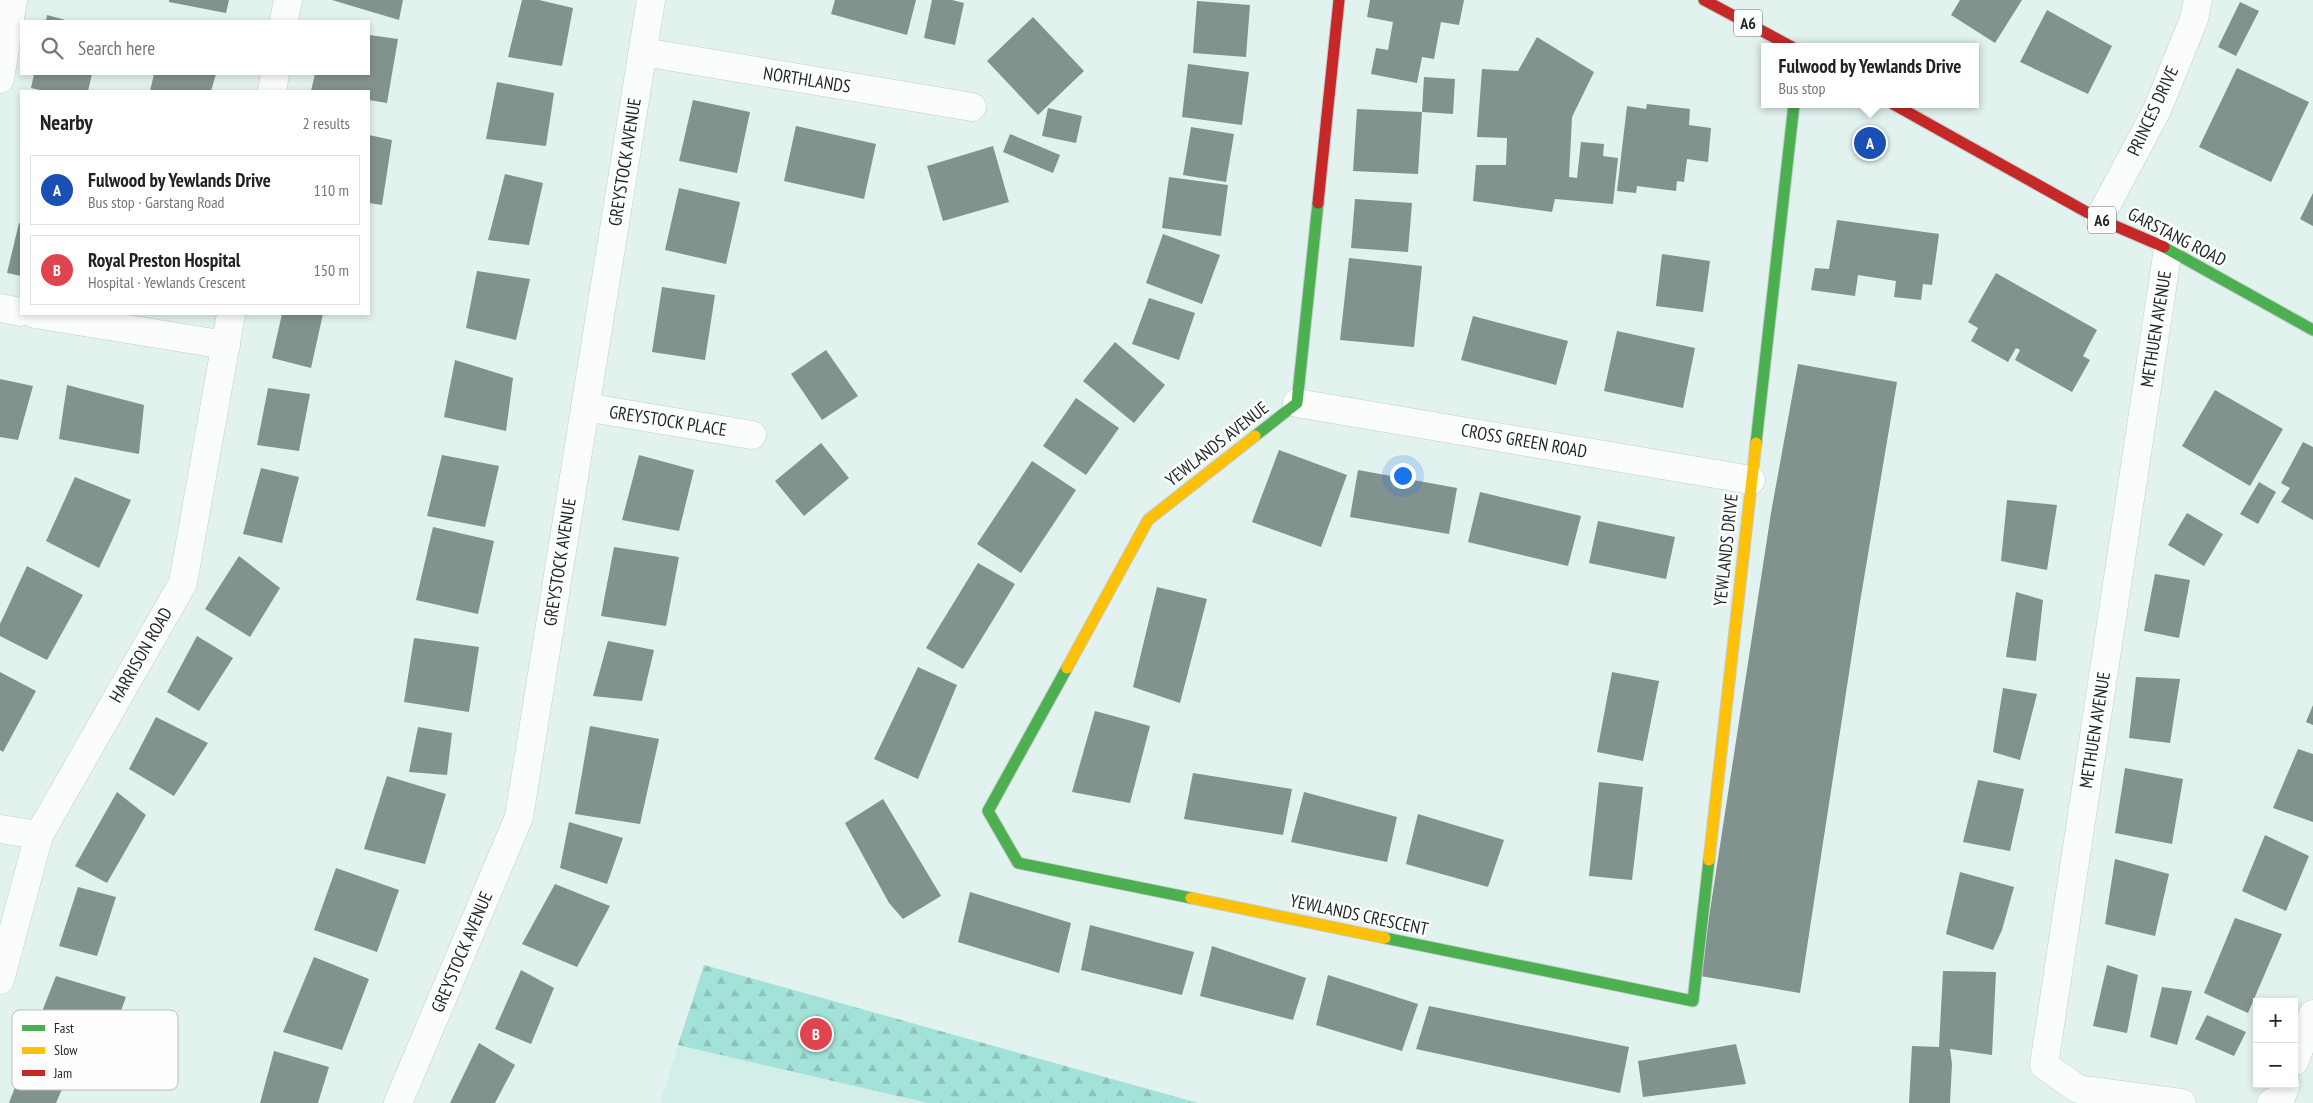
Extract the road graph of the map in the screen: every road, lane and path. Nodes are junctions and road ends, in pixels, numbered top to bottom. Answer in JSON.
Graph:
{"nodes":[{"id":1,"x":13,"y":0,"type":"edge"},
{"id":2,"x":288,"y":0,"type":"edge"},
{"id":3,"x":651,"y":0,"type":"edge"},
{"id":4,"x":1339,"y":0,"type":"edge"},
{"id":5,"x":2198,"y":0,"type":"edge"},
{"id":6,"x":1713,"y":2,"type":"edge"},
{"id":7,"x":284,"y":20,"type":"edge"},
{"id":8,"x":1785,"y":43,"type":"edge"},
{"id":9,"x":643,"y":52,"type":"junction"},
{"id":10,"x":275,"y":75,"type":"edge"},
{"id":11,"x":0,"y":79,"type":"edge"},
{"id":12,"x":272,"y":90,"type":"edge"},
{"id":13,"x":972,"y":107,"type":"dead end"},
{"id":14,"x":1794,"y":108,"type":"edge"},
{"id":15,"x":1900,"y":108,"type":"edge"},
{"id":16,"x":2099,"y":219,"type":"junction"},
{"id":17,"x":2168,"y":249,"type":"junction"},
{"id":18,"x":0,"y":308,"type":"edge"},
{"id":19,"x":20,"y":312,"type":"edge"},
{"id":20,"x":40,"y":315,"type":"edge"},
{"id":21,"x":231,"y":315,"type":"edge"},
{"id":22,"x":2313,"y":330,"type":"edge"},
{"id":23,"x":226,"y":345,"type":"junction"},
{"id":24,"x":1297,"y":402,"type":"junction"},
{"id":25,"x":585,"y":407,"type":"junction"},
{"id":26,"x":752,"y":435,"type":"dead end"},
{"id":27,"x":1751,"y":480,"type":"junction"},
{"id":28,"x":0,"y":829,"type":"edge"},
{"id":29,"x":39,"y":835,"type":"junction"},
{"id":30,"x":1018,"y":863,"type":"joint"},
{"id":31,"x":0,"y":980,"type":"edge"},
{"id":32,"x":1693,"y":1001,"type":"joint"},
{"id":33,"x":2313,"y":1014,"type":"edge"},
{"id":34,"x":2298,"y":1052,"type":"edge"},
{"id":35,"x":398,"y":1103,"type":"edge"},
{"id":36,"x":2182,"y":1103,"type":"edge"}],
"edges":[{"from":1,"to":11,"type":"street"},
{"from":2,"to":7,"type":"street"},
{"from":3,"to":9,"type":"street","name":"GREYSTOCK AVENUE"},
{"from":4,"to":24,"type":"main road"},
{"from":5,"to":16,"type":"street","name":"PRINCES DRIVE"},
{"from":6,"to":8,"type":"main road","number":"A6"},
{"from":9,"to":13,"type":"street","name":"NORTHLANDS"},
{"from":9,"to":25,"type":"street","name":"GREYSTOCK AVENUE"},
{"from":10,"to":12,"type":"street"},
{"from":14,"to":27,"type":"main road","name":"YEWLANDS DRIVE"},
{"from":15,"to":16,"type":"main road","name":"GARSTANG ROAD","number":"A6"},
{"from":16,"to":17,"type":"main road","name":"GARSTANG ROAD","number":"A6"},
{"from":17,"to":22,"type":"main road","name":"GARSTANG ROAD","number":"A6"},
{"from":17,"to":36,"type":"street","name":"METHUEN AVENUE"},
{"from":18,"to":19,"type":"street"},
{"from":20,"to":23,"type":"street"},
{"from":21,"to":23,"type":"street","name":"HARRISON ROAD"},
{"from":23,"to":29,"type":"street","name":"HARRISON ROAD"},
{"from":24,"to":27,"type":"street","name":"CROSS GREEN ROAD"},
{"from":24,"to":30,"type":"main road","name":"YEWLANDS AVENUE"},
{"from":25,"to":26,"type":"street","name":"GREYSTOCK PLACE"},
{"from":25,"to":35,"type":"street","name":"GREYSTOCK AVENUE"},
{"from":27,"to":32,"type":"main road","name":"YEWLANDS DRIVE"},
{"from":28,"to":29,"type":"street"},
{"from":29,"to":31,"type":"street","name":"HARRISON ROAD"},
{"from":30,"to":32,"type":"main road","name":"YEWLANDS CRESCENT"},
{"from":33,"to":34,"type":"street"}]}
